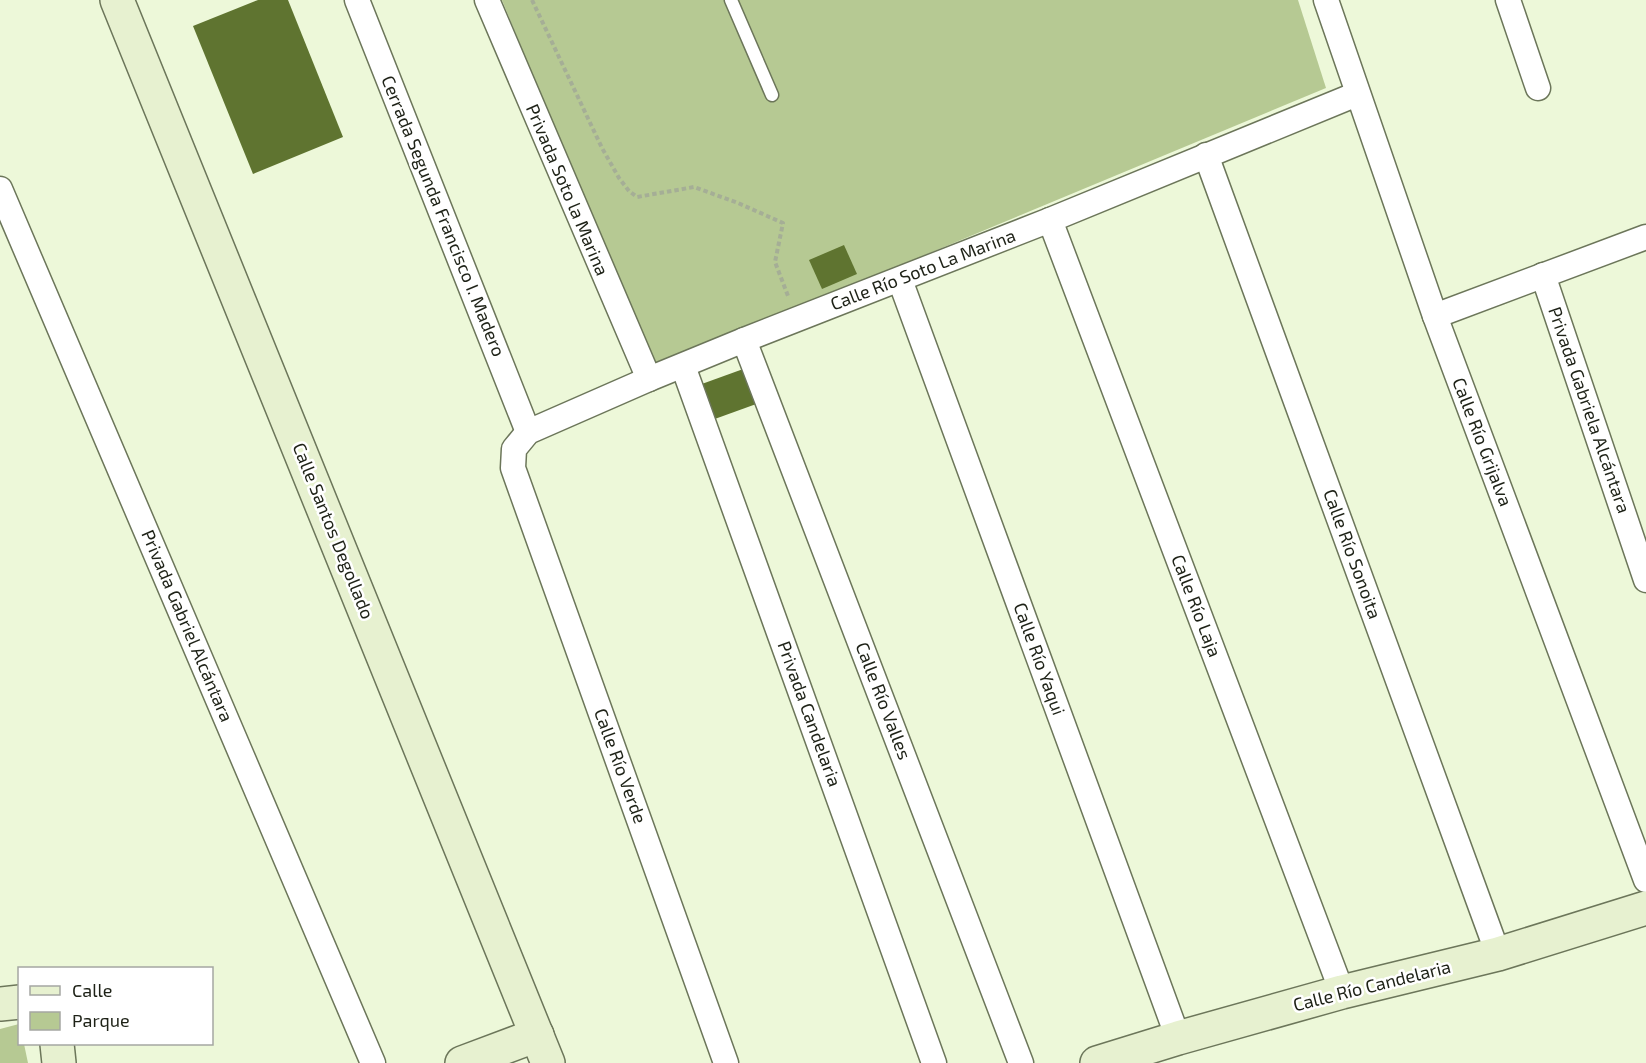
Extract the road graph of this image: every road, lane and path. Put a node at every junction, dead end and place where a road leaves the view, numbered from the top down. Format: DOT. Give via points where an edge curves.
graph roads {
  1 [pos="117,0"];
  2 [pos="357,0"];
  3 [pos="487,0"];
  4 [pos="532,0"];
  5 [pos="731,0"];
  6 [pos="1326,0"];
  7 [pos="1508,0"];
  8 [pos="1538,88"];
  9 [pos="1357,94"];
  10 [pos="772,95"];
  11 [pos="1206,155"];
  12 [pos="0,189"];
  13 [pos="1050,220"];
  14 [pos="1646,237"];
  15 [pos="1543,275"];
  16 [pos="900,280"];
  17 [pos="1435,316"];
  18 [pos="798,319"];
  19 [pos="744,340"];
  20 [pos="683,366"];
  21 [pos="649,379"];
  22 [pos="528,432"];
  23 [pos="1646,580"];
  24 [pos="1646,880"];
  25 [pos="1646,908"];
  26 [pos="1498,954"];
  27 [pos="1341,992"];
  28 [pos="18,1002"];
  29 [pos="0,1004"];
  30 [pos="1178,1038"];
  31 [pos="57,1045"];
  32 [pos="543,1049"];
  33 [pos="59,1063"];
  34 [pos="373,1063"];
  35 [pos="462,1063"];
  36 [pos="726,1063"];
  37 [pos="934,1063"];
  38 [pos="1021,1063"];
  39 [pos="1097,1063"];
  1 -- 32 [label="main road, Calle Santos Degollado"];
  2 -- 22 [label="street, Cerrada Segunda Francisco I. Madero"];
  3 -- 21 [label="street, Privada Soto la Marina"];
  4 -- 18 [label="path" via="602,148 628,191 638,197 694,187 783,223 775,262"];
  5 -- 10 [label="lane"];
  6 -- 9 [label="street, Calle Río Grijalva"];
  7 -- 8 [label="street"];
  9 -- 11 [label="street, Calle Río Soto La Marina"];
  9 -- 17 [label="street, Calle Río Grijalva"];
  11 -- 13 [label="street, Calle Río Soto La Marina"];
  11 -- 26 [label="street, Calle Río Sonoita"];
  12 -- 34 [label="street, Privada Gabriel Alcántara"];
  13 -- 16 [label="street, Calle Río Soto La Marina"];
  13 -- 27 [label="street, Calle Río Laja"];
  14 -- 15 [label="street"];
  15 -- 17 [label="street"];
  15 -- 23 [label="street, Privada Gabriela Alcántara"];
  16 -- 18 [label="street, Calle Río Soto La Marina"];
  16 -- 30 [label="street, Calle Río Yaqui"];
  17 -- 24 [label="street, Calle Río Grijalva"];
  18 -- 19 [label="street, Calle Río Soto La Marina"];
  19 -- 20 [label="street, Calle Río Soto La Marina"];
  19 -- 38 [label="street, Calle Río Valles"];
  20 -- 21 [label="street, Calle Río Soto La Marina"];
  20 -- 37 [label="street, Privada Candelaria"];
  21 -- 22 [label="street, Calle Río Soto La Marina"];
  22 -- 36 [label="street, Calle Río Verde" via="514,449 513,468"];
  25 -- 26 [label="main road, Calle Río Candelaria"];
  26 -- 27 [label="main road, Calle Río Candelaria"];
  27 -- 30 [label="main road, Calle Río Candelaria"];
  28 -- 29 [label="main road"];
  30 -- 39 [label="main road, Calle Río Candelaria"];
  31 -- 33 [label="main road"];
  32 -- 35 [label="main road"];
}
